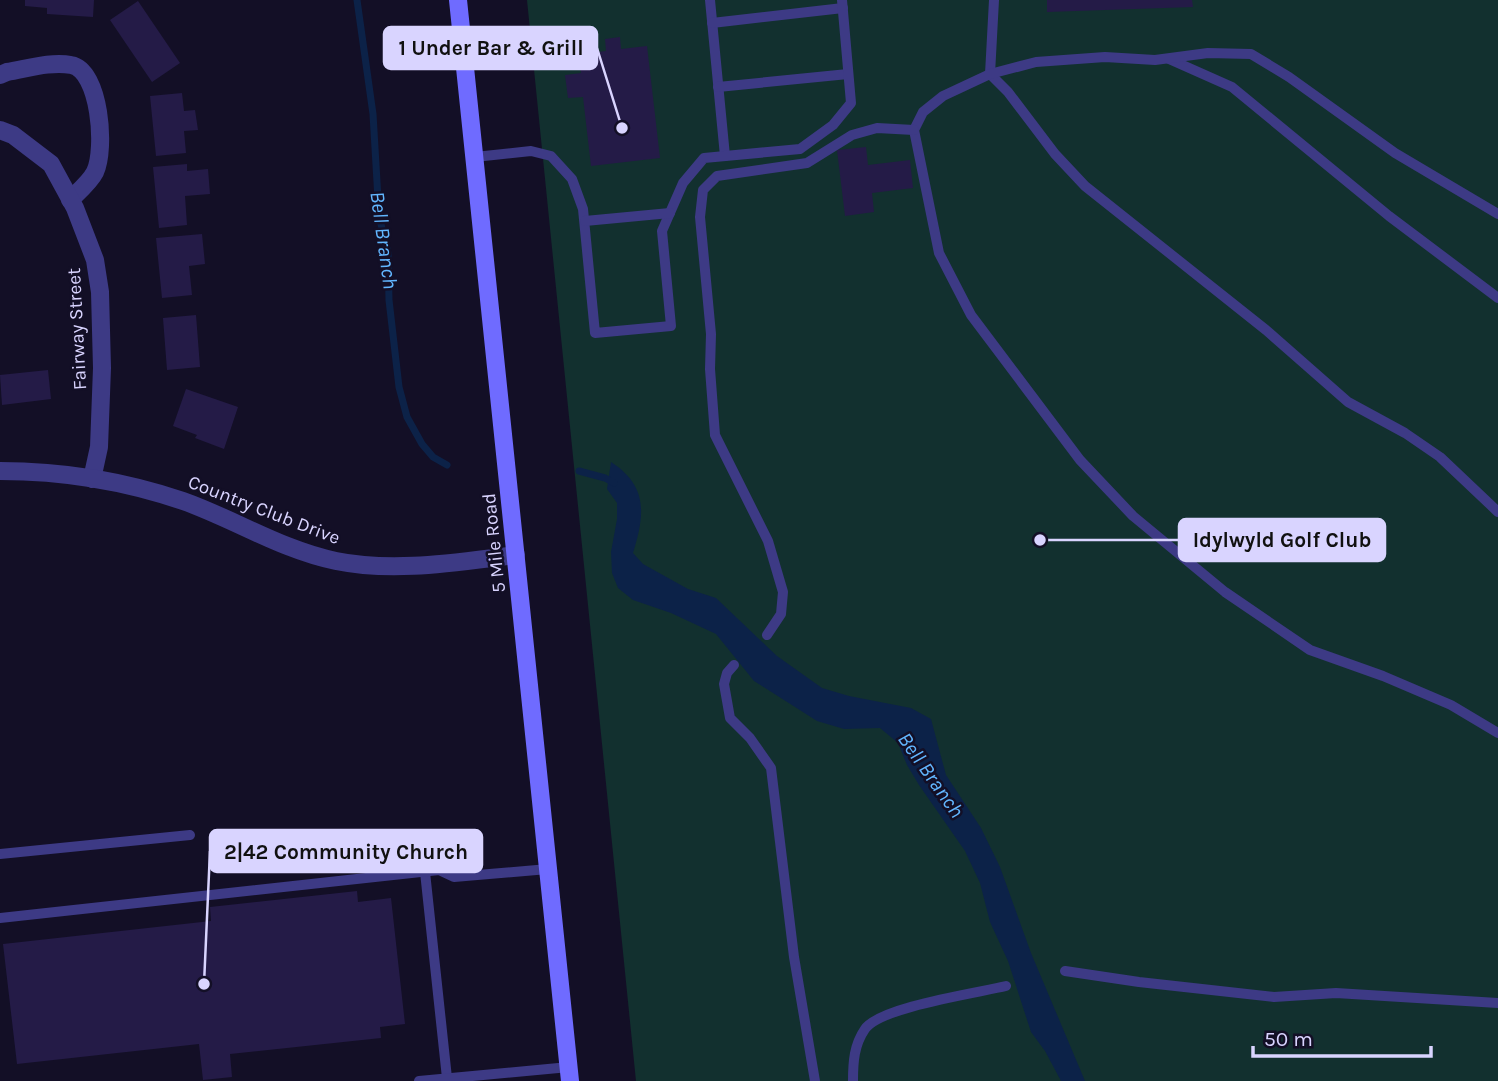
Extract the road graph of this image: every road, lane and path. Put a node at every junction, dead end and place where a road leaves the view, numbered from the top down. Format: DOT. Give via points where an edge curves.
graph roads {
  1 [pos="458,0"];
  2 [pos="710,0"];
  3 [pos="994,0"];
  4 [pos="842,4"];
  5 [pos="712,23"];
  6 [pos="1167,58"];
  7 [pos="848,74"];
  8 [pos="990,74"];
  9 [pos="0,75"];
  10 [pos="718,87"];
  11 [pos="0,130"];
  12 [pos="914,130"];
  13 [pos="725,156"];
  14 [pos="475,157"];
  15 [pos="70,200"];
  16 [pos="670,213"];
  17 [pos="1498,214"];
  18 [pos="585,221"];
  19 [pos="1498,298"];
  20 [pos="0,471"];
  21 [pos="92,479"];
  22 [pos="1498,512"];
  23 [pos="516,555"];
  24 [pos="767,635"];
  25 [pos="734,665"];
  26 [pos="1498,733"];
  27 [pos="190,835"];
  28 [pos="0,854"];
  29 [pos="548,869"];
  30 [pos="425,872"];
  31 [pos="0,918"];
  32 [pos="1065,971"];
  33 [pos="1006,986"];
  34 [pos="1498,1003"];
  35 [pos="570,1074"];
  36 [pos="447,1078"];
  37 [pos="419,1081"];
  38 [pos="815,1081"];
  39 [pos="853,1081"];
  1 -- 14 [label="main road, 5 Mile Road"];
  2 -- 5 [label="lane"];
  3 -- 8 [label="lane"];
  4 -- 5 [label="lane"];
  4 -- 7 [label="lane"];
  5 -- 10 [label="lane"];
  6 -- 8 [label="lane" via="1036,62"];
  6 -- 17 [label="lane" via="1251,54 1395,153"];
  6 -- 19 [label="lane" via="1232,87"];
  7 -- 10 [label="lane"];
  7 -- 13 [label="lane" via="851,103 833,125 800,149"];
  8 -- 12 [label="lane" via="943,96 923,112"];
  8 -- 22 [label="lane" via="1084,186 1266,330 1348,402 1440,457"];
  9 -- 15 [label="street" via="54,65 73,65 82,72 99,113 102,143 95,172"];
  10 -- 13 [label="lane"];
  11 -- 15 [label="street, Fairway Street" via="51,164"];
  12 -- 24 [label="lane" via="877,128 852,135 807,163 717,176 703,190 715,435 768,541 783,592 782,614"];
  12 -- 26 [label="lane" via="939,253 971,315 1080,460 1133,516 1225,592 1310,650 1451,705"];
  13 -- 16 [label="lane" via="704,158 683,183"];
  14 -- 18 [label="lane" via="531,150 551,156 572,179"];
  14 -- 23 [label="main road, 5 Mile Road"];
  15 -- 21 [label="street, Fairway Street" via="88,237 100,292 99,447"];
  16 -- 18 [label="lane"];
  16 -- 18 [label="lane" via="662,231 671,326 595,333"];
  20 -- 21 [label="street, Country Club Drive"];
  21 -- 23 [label="street, Country Club Drive" via="183,502 333,560 394,567"];
  23 -- 29 [label="main road, 5 Mile Road"];
  25 -- 38 [label="lane" via="724,684 730,718 771,768 794,957"];
  27 -- 28 [label="lane"];
  29 -- 30 [label="lane" via="454,877 439,870"];
  29 -- 35 [label="main road, 5 Mile Road"];
  30 -- 31 [label="lane"];
  30 -- 36 [label="lane"];
  32 -- 34 [label="lane" via="1274,997 1336,993"];
  33 -- 39 [label="lane" via="896,1010 866,1026 853,1055"];
  35 -- 36 [label="lane"];
  36 -- 37 [label="lane"];
}
